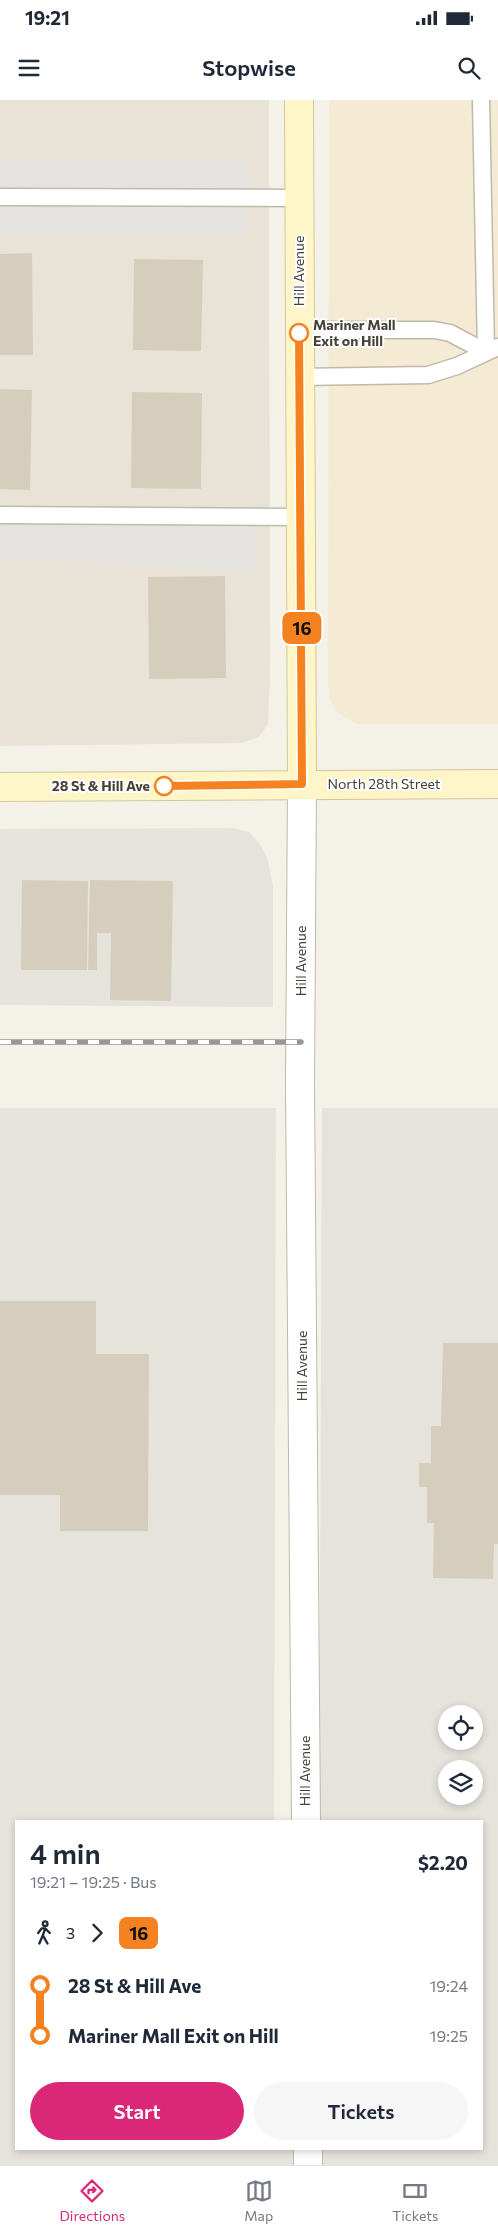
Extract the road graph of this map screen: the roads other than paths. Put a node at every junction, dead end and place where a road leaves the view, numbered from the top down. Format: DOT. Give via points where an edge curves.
graph roads {
  1 [pos="299,100"];
  2 [pos="481,100"];
  3 [pos="0,197"];
  4 [pos="300,198"];
  5 [pos="299,330"];
  6 [pos="492,349"];
  7 [pos="299,377"];
  8 [pos="0,515"];
  9 [pos="300,516"];
  10 [pos="302,784"];
  11 [pos="498,784"];
  12 [pos="0,787"];
  13 [pos="306,1820"];
  14 [pos="308,2150"];
  15 [pos="308,2165"];
  1 -- 4 [label="street, Hill Avenue"];
  2 -- 6 [label="lane"];
  3 -- 4 [label="lane"];
  4 -- 5 [label="street, Hill Avenue"];
  5 -- 6 [label="lane" via="434,330"];
  5 -- 7 [label="street, Hill Avenue"];
  6 -- 7 [label="lane" via="452,368 428,375"];
  7 -- 9 [label="street, Hill Avenue"];
  8 -- 9 [label="lane"];
  9 -- 10 [label="street, Hill Avenue"];
  10 -- 11 [label="street, North 28th Street"];
  10 -- 12 [label="street, North 28th Street"];
  10 -- 13 [label="street, Hill Avenue" via="300,1085"];
  14 -- 15 [label="street"];
}
